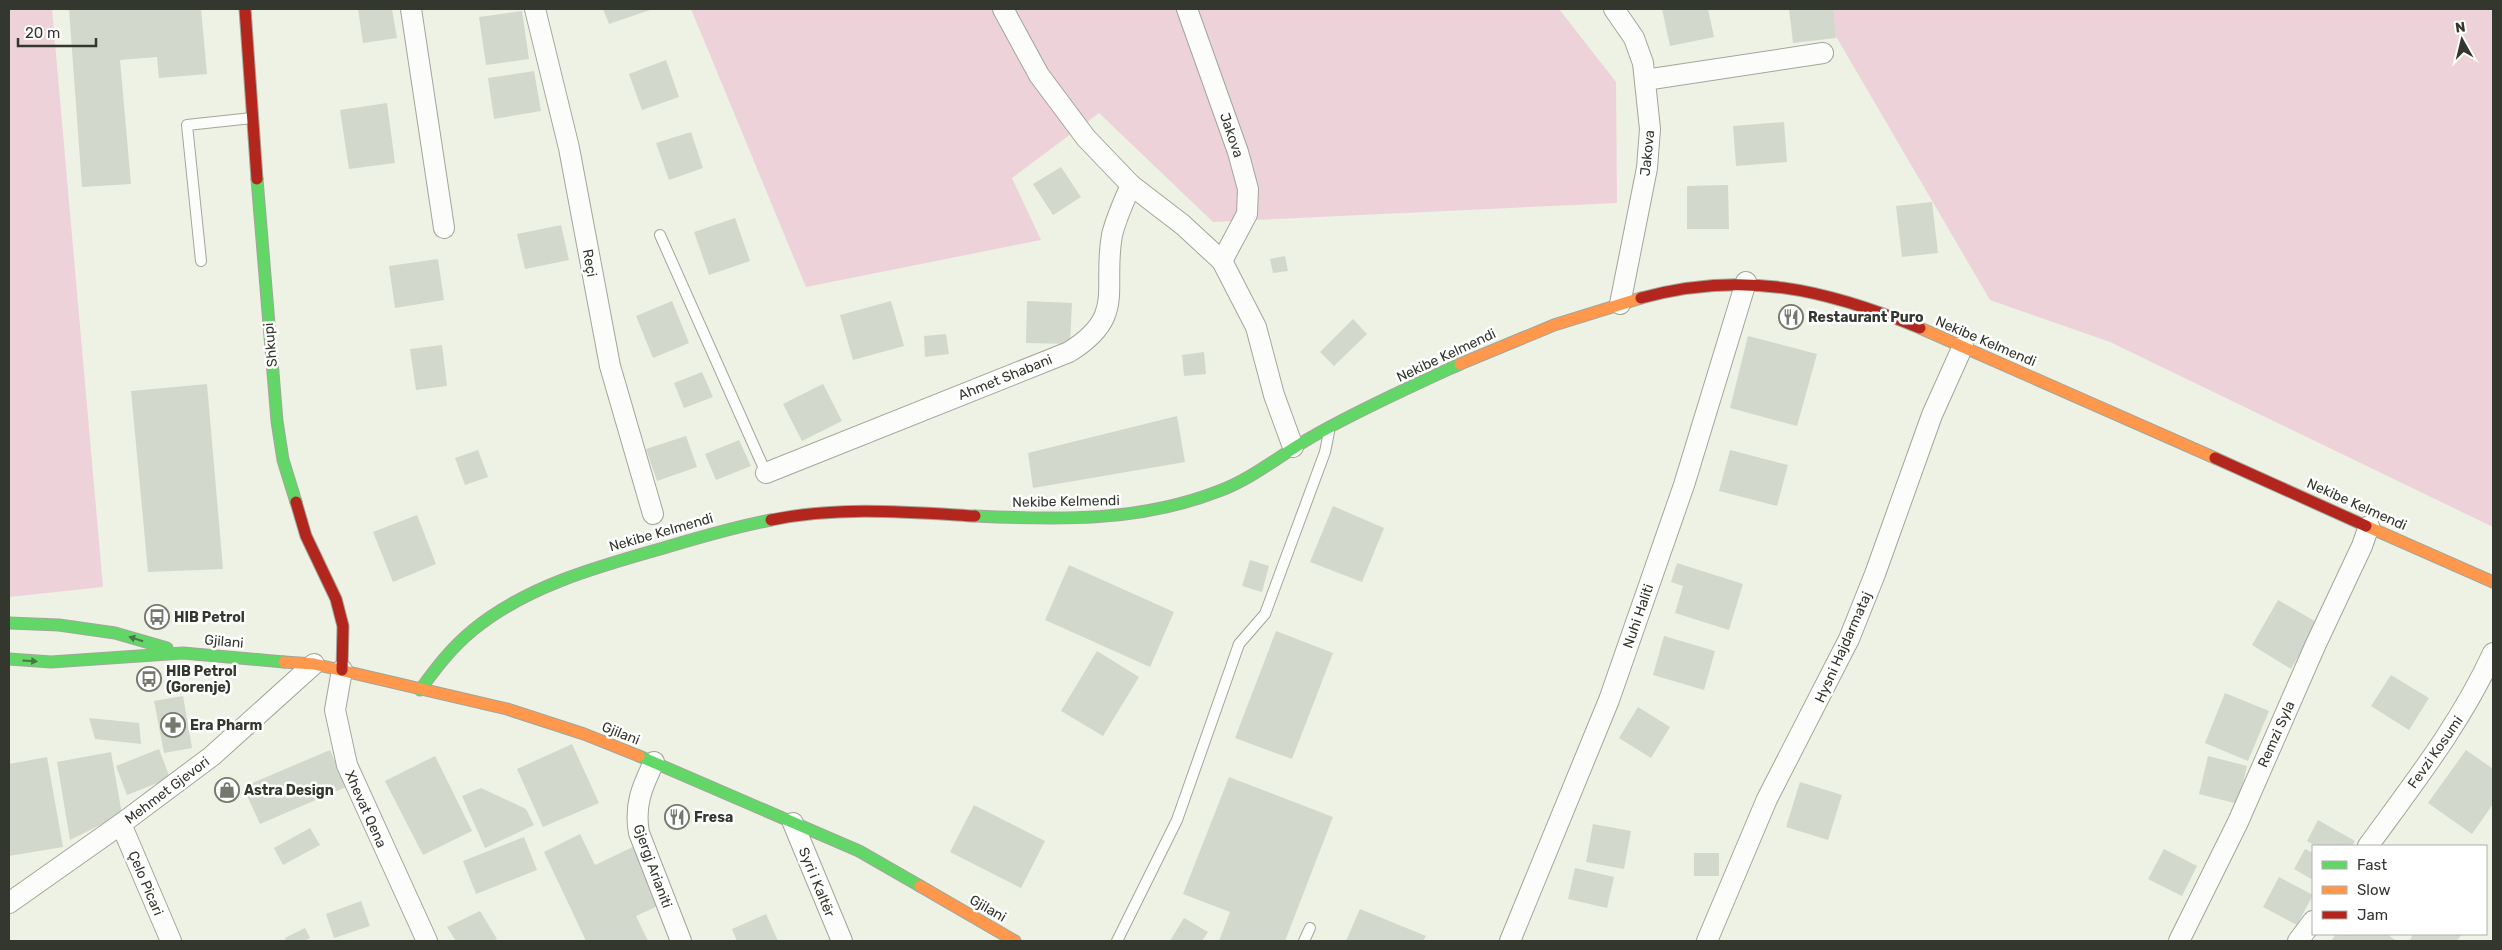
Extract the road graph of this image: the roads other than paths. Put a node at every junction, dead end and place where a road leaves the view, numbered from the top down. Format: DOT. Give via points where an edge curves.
graph roads {
  1 [pos="245,9"];
  2 [pos="411,9"];
  3 [pos="535,9"];
  4 [pos="1003,9"];
  5 [pos="1187,9"];
  6 [pos="1614,9"];
  7 [pos="1823,53"];
  8 [pos="1645,80"];
  9 [pos="252,118"];
  10 [pos="1131,185"];
  11 [pos="444,228"];
  12 [pos="660,235"];
  13 [pos="201,261"];
  14 [pos="1222,261"];
  15 [pos="1746,282"];
  16 [pos="1620,304"];
  17 [pos="1963,346"];
  18 [pos="1330,426"];
  19 [pos="1293,447"];
  20 [pos="766,473"];
  21 [pos="653,514"];
  22 [pos="2369,526"];
  23 [pos="2493,582"];
  24 [pos="9,623"];
  25 [pos="183,653"];
  26 [pos="2493,653"];
  27 [pos="9,659"];
  28 [pos="314,664"];
  29 [pos="342,670"];
  30 [pos="420,690"];
  31 [pos="654,762"];
  32 [pos="793,823"];
  33 [pos="121,824"];
  34 [pos="2369,845"];
  35 [pos="9,903"];
  36 [pos="2312,922"];
  37 [pos="1310,928"];
  38 [pos="170,941"];
  39 [pos="427,941"];
  40 [pos="681,941"];
  41 [pos="842,941"];
  42 [pos="1015,941"];
  43 [pos="1117,941"];
  44 [pos="1304,941"];
  45 [pos="1510,941"];
  46 [pos="1708,941"];
  47 [pos="2179,941"];
  48 [pos="2298,941"];
  1 -- 9 [label="street, Shkupi"];
  2 -- 11 [label="street"];
  3 -- 21 [label="street, Reçi" via="569,148 610,366"];
  4 -- 10 [label="street" via="1045,83 1086,138"];
  5 -- 14 [label="street, Jakova" via="1248,189 1247,214"];
  6 -- 8 [label="street, Jakova" via="1634,38"];
  7 -- 8 [label="street"];
  8 -- 16 [label="street, Jakova" via="1650,129 1647,168"];
  9 -- 13 [label="lane" via="187,125"];
  9 -- 29 [label="street, Shkupi" via="273,382 283,460 306,536 336,599 343,626"];
  10 -- 14 [label="street" via="1183,225"];
  10 -- 20 [label="street, Ahmet Shabani" via="1112,235 1109,300 1102,323 1088,340 1069,352"];
  12 -- 20 [label="lane"];
  14 -- 19 [label="street" via="1256,327 1274,395"];
  15 -- 16 [label="street, Nekibe Kelmendi" via="1668,291"];
  15 -- 17 [label="street, Nekibe Kelmendi" via="1788,286 1831,297 1888,315"];
  15 -- 45 [label="street, Nuhi Haliti" via="1687,476 1609,700"];
  16 -- 18 [label="street, Nekibe Kelmendi" via="1509,342"];
  17 -- 22 [label="street, Nekibe Kelmendi"];
  17 -- 46 [label="street, Hysni Hajdarmataj" via="1932,415 1876,574 1849,639 1768,799"];
  18 -- 19 [label="street, Nekibe Kelmendi"];
  18 -- 43 [label="lane" via="1325,452 1265,614 1239,644 1178,820"];
  19 -- 30 [label="street, Nekibe Kelmendi" via="1225,489 1123,516 1023,517 846,510 737,526 569,576 525,597 476,628 448,652"];
  22 -- 23 [label="street, Nekibe Kelmendi"];
  22 -- 47 [label="street, Remzi Syla" via="2238,822"];
  25 -- 24 [label="street, Gjilani, one-way" via="115,633"];
  27 -- 25 [label="street, Gjilani, one-way" via="51,662"];
  25 -- 28 [label="street, Gjilani"];
  26 -- 34 [label="street, Fevzi Kosumi" via="2478,686 2452,728"];
  28 -- 29 [label="street, Gjilani"];
  28 -- 33 [label="street, Mehmet Gjevori" via="212,756"];
  29 -- 30 [label="street, Gjilani"];
  29 -- 39 [label="street, Xhevat Qena" via="335,710 346,765"];
  30 -- 31 [label="street, Gjilani" via="507,709 584,734"];
  31 -- 32 [label="street, Gjilani"];
  31 -- 40 [label="street, Gjergj Arianiti" via="640,792 636,819"];
  32 -- 41 [label="street, Syri i Kaltër"];
  32 -- 42 [label="street, Gjilani" via="858,851"];
  33 -- 35 [label="street, Mehmet Gjevori"];
  33 -- 38 [label="street, Çelo Picari"];
  36 -- 48 [label="street"];
  37 -- 44 [label="lane"];
}
